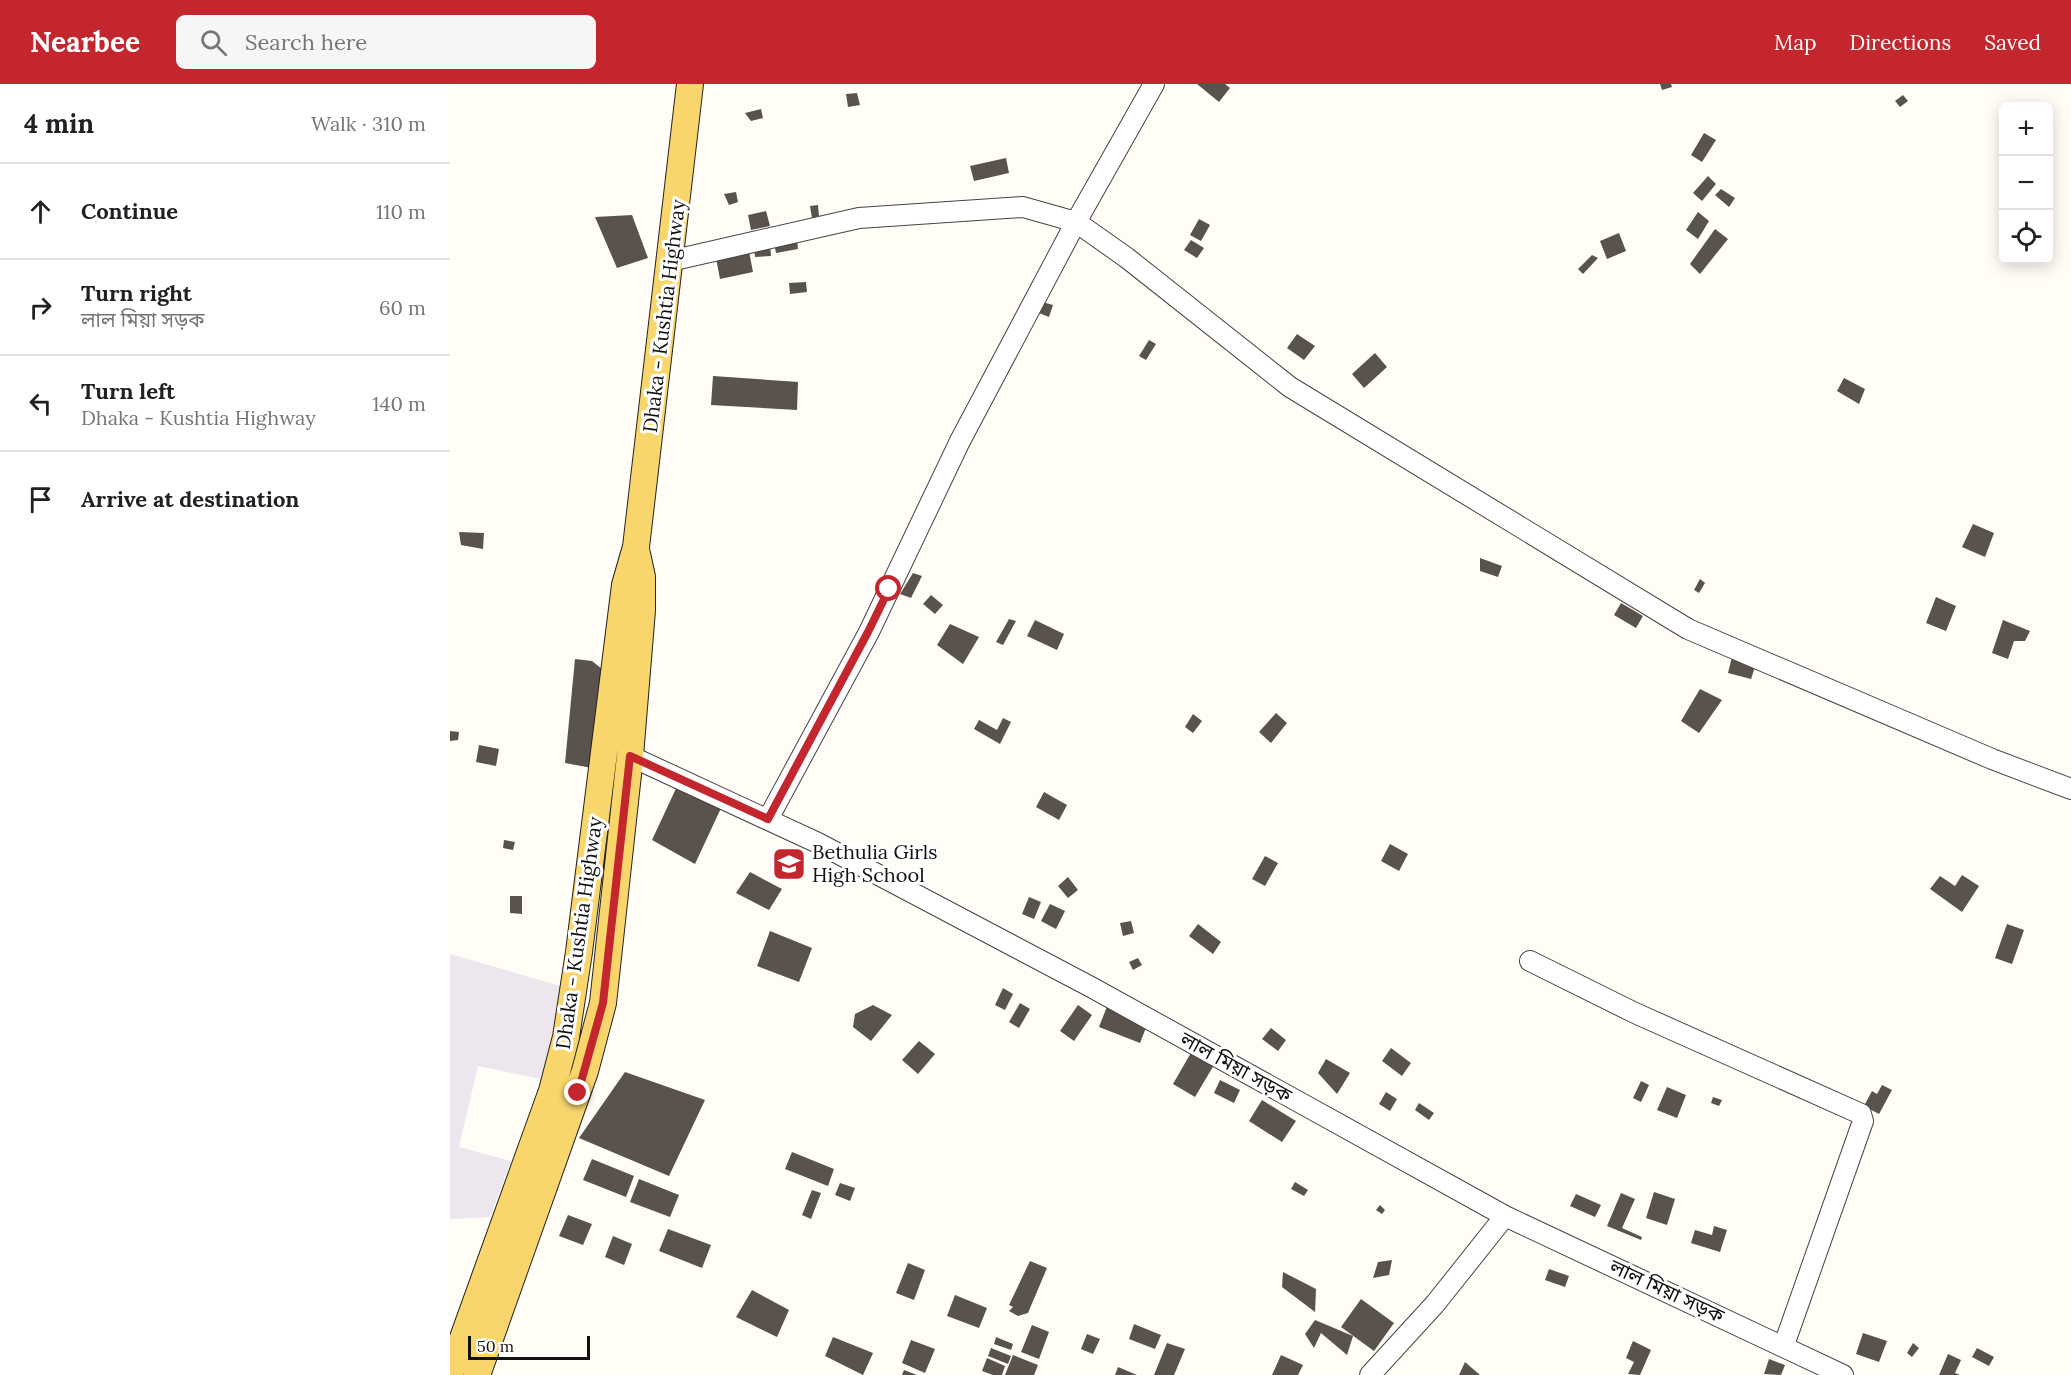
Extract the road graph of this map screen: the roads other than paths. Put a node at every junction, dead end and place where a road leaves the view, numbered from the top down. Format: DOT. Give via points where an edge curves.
graph roads {
  1 [pos="690,84"];
  2 [pos="1154,84"];
  3 [pos="1076,222"];
  4 [pos="670,261"];
  5 [pos="636,547"];
  6 [pos="630,756"];
  7 [pos="2071,789"];
  8 [pos="768,819"];
  9 [pos="1530,962"];
  10 [pos="1505,1216"];
  11 [pos="1784,1346"];
  12 [pos="450,1374"];
  13 [pos="477,1375"];
  14 [pos="1370,1375"];
  15 [pos="1844,1375"];
  1 -- 4 [label="main road, Dhaka - Kushtia Highway"];
  2 -- 3 [label="street"];
  3 -- 4 [label="street" via="1023,207 859,218"];
  3 -- 7 [label="street" via="1290,387 1688,629"];
  3 -- 8 [label="street" via="960,441 868,632"];
  4 -- 5 [label="main road, Dhaka - Kushtia Highway"];
  5 -- 6 [label="main road, Dhaka - Kushtia Highway" via="643,594"];
  5 -- 12 [label="main road, Dhaka - Kushtia Highway" via="625,585 566,1037 552,1091"];
  6 -- 8 [label="street, লাল মিয়া সড়ক"];
  6 -- 13 [label="main road, Dhaka - Kushtia Highway" via="603,1003 585,1071"];
  8 -- 10 [label="street, লাল মিয়া সড়ক" via="1090,987"];
  9 -- 11 [label="street" via="1861,1114 1863,1120"];
  10 -- 11 [label="street, লাল মিয়া সড়ক"];
  10 -- 14 [label="street" via="1435,1304"];
  11 -- 15 [label="street, লাল মিয়া সড়ক"];
}
